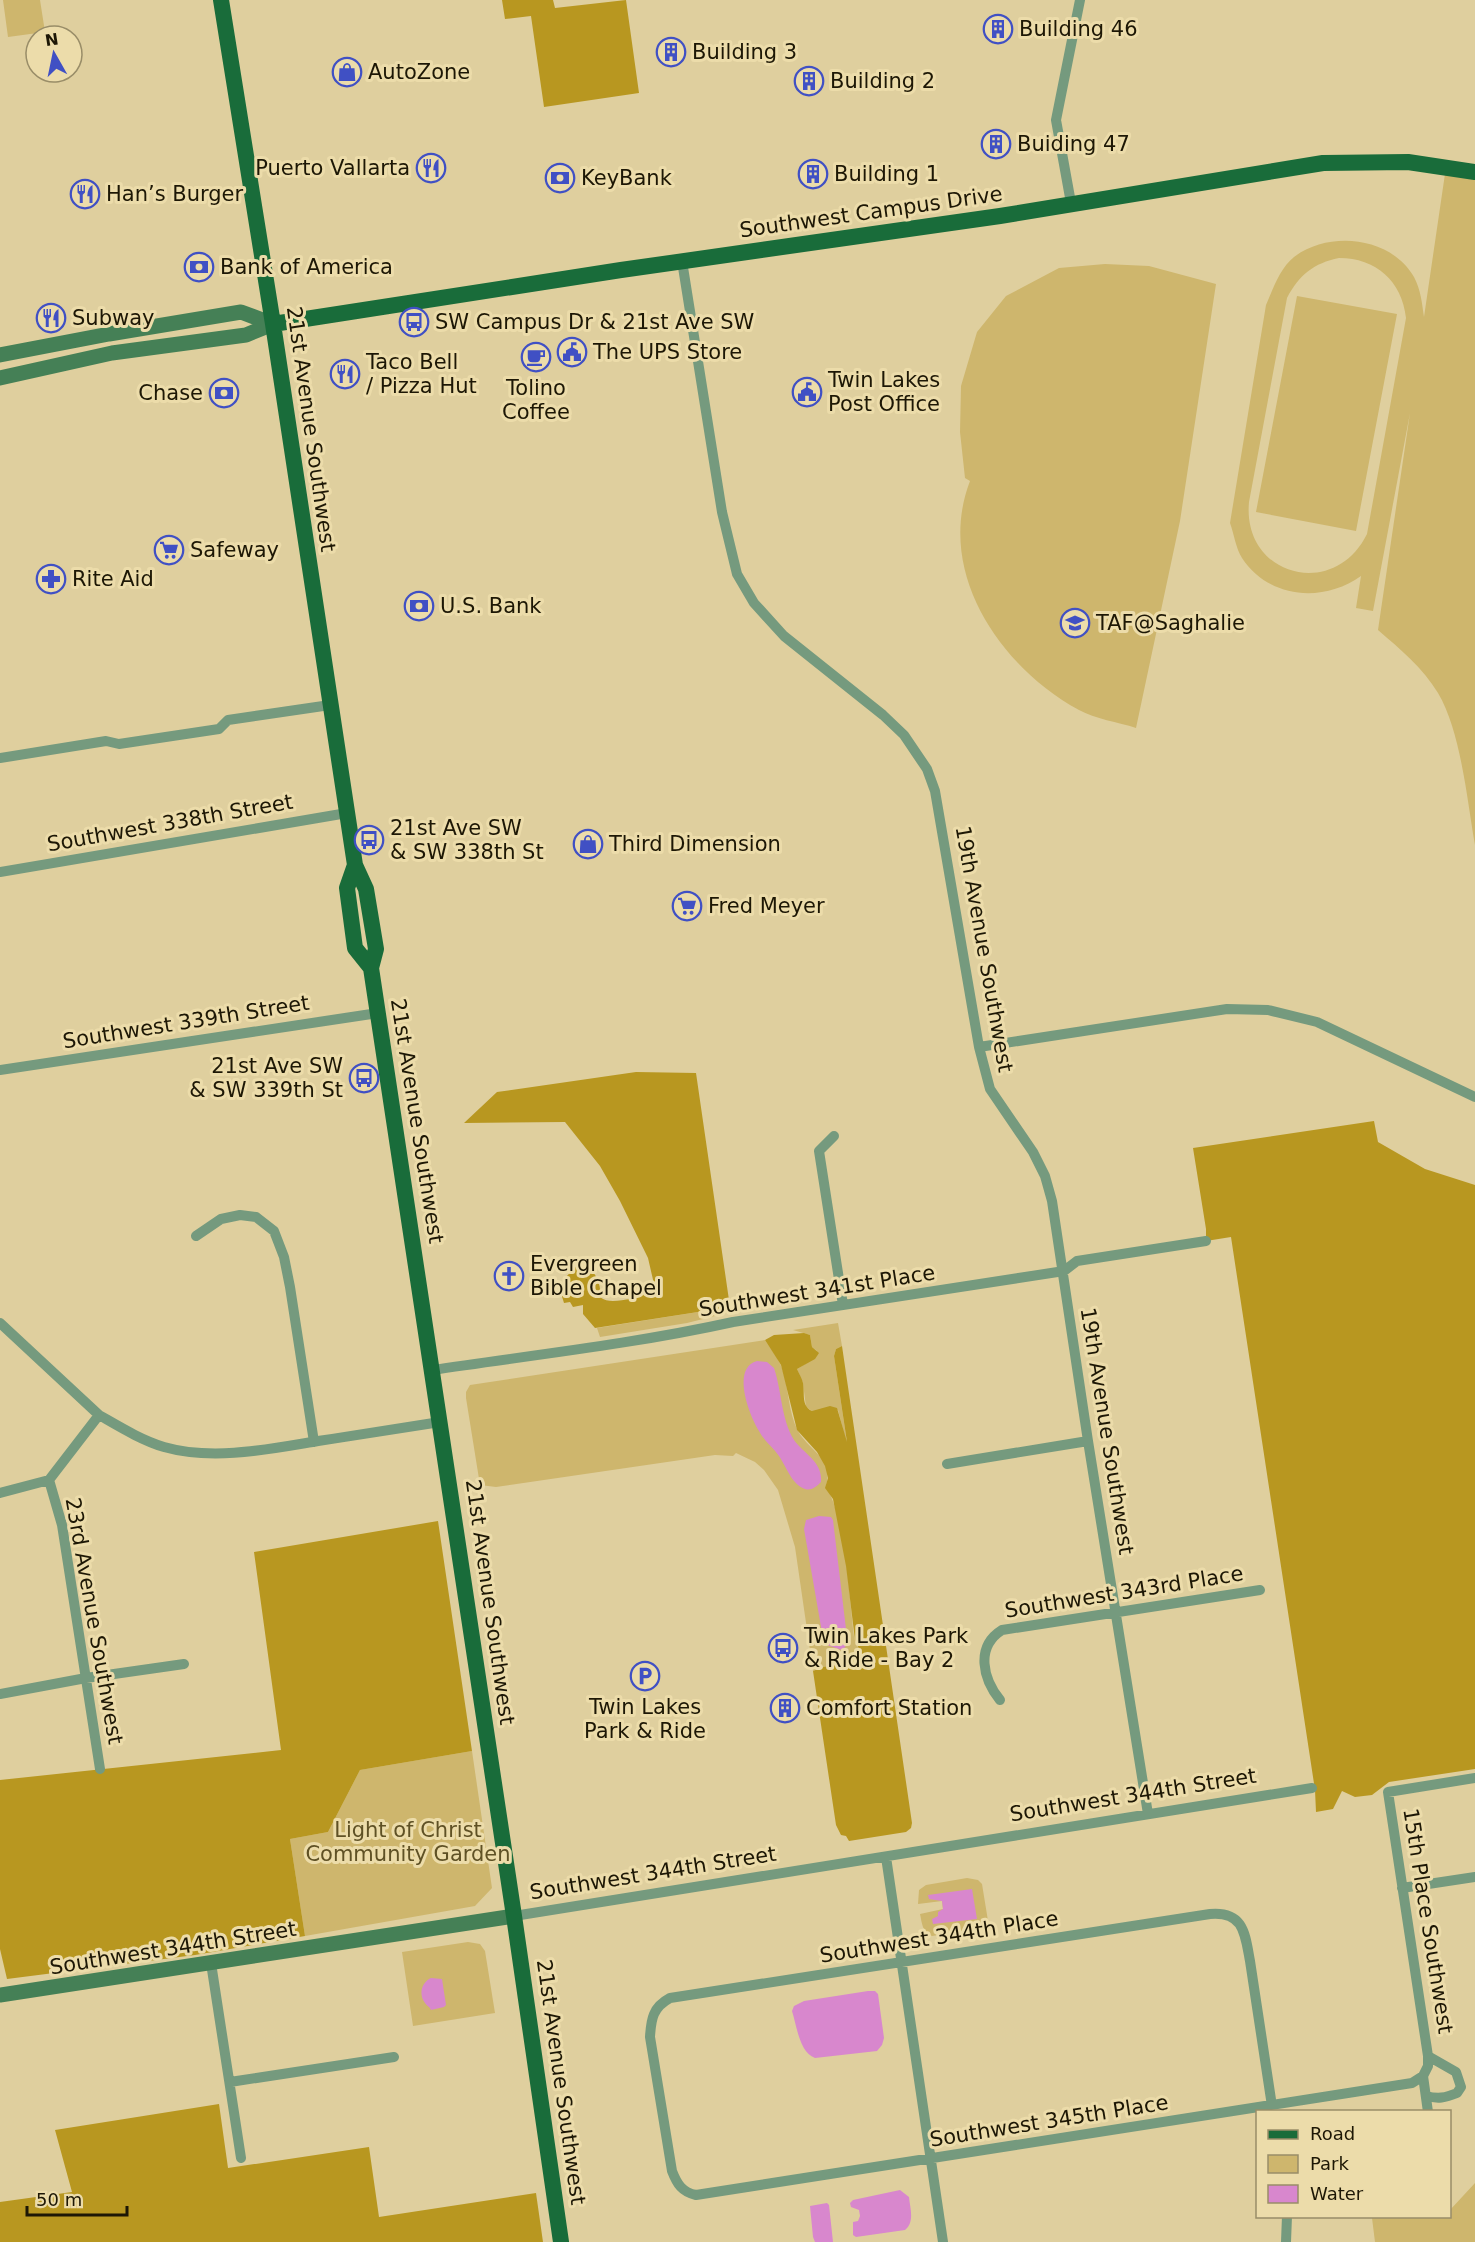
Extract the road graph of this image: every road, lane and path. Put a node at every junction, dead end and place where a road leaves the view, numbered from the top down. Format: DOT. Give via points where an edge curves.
graph roads {
  1 [pos="221,0"];
  2 [pos="1080,0"];
  3 [pos="1475,172"];
  4 [pos="1071,203"];
  5 [pos="682,261"];
  6 [pos="273,324"];
  7 [pos="1,356"];
  8 [pos="0,378"];
  9 [pos="330,705"];
  10 [pos="0,758"];
  11 [pos="347,813"];
  12 [pos="0,872"];
  13 [pos="378,1013"];
  14 [pos="978,1047"];
  15 [pos="0,1070"];
  16 [pos="1475,1097"];
  17 [pos="834,1136"];
  18 [pos="196,1236"];
  19 [pos="1206,1241"];
  20 [pos="1064,1271"];
  21 [pos="843,1305"];
  22 [pos="0,1323"];
  23 [pos="432,1370"];
  24 [pos="99,1415"];
  25 [pos="440,1422"];
  26 [pos="314,1442"];
  27 [pos="1088,1442"];
  28 [pos="947,1464"];
  29 [pos="48,1480"];
  30 [pos="0,1493"];
  31 [pos="1260,1590"];
  32 [pos="1116,1612"];
  33 [pos="184,1664"];
  34 [pos="86,1678"];
  35 [pos="0,1694"];
  36 [pos="1000,1700"];
  37 [pos="100,1769"];
  38 [pos="1475,1778"];
  39 [pos="1312,1788"];
  40 [pos="1148,1814"];
  41 [pos="886,1857"];
  42 [pos="1475,1877"];
  43 [pos="1402,1888"];
  44 [pos="514,1917"];
  45 [pos="211,1963"];
  46 [pos="901,1963"];
  47 [pos="0,1995"];
  48 [pos="1428,2056"];
  49 [pos="394,2057"];
  50 [pos="1423,2076"];
  51 [pos="230,2082"];
  52 [pos="1426,2096"];
  53 [pos="1272,2109"];
  54 [pos="1428,2110"];
  55 [pos="1256,2111"];
  56 [pos="241,2158"];
  57 [pos="930,2160"];
  58 [pos="680,2187"];
  59 [pos="1287,2218"];
  60 [pos="561,2242"];
  61 [pos="943,2242"];
  62 [pos="1286,2242"];
  1 -- 6 [label="main road, 21st Avenue Southwest"];
  2 -- 4 [label="street" via="1056,120"];
  3 -- 4 [label="main road, Southwest Campus Drive" via="1408,162 1323,163"];
  4 -- 5 [label="main road, Southwest Campus Drive"];
  5 -- 6 [label="main road, Southwest Campus Drive"];
  5 -- 14 [label="street, 19th Avenue Southwest" via="722,512 737,574 754,603 784,636 883,715 904,735 927,769 945,839"];
  6 -- 7 [label="main road" via="241,312"];
  6 -- 8 [label="main road" via="246,335 111,353"];
  6 -- 9 [label="main road, 21st Avenue Southwest"];
  9 -- 10 [label="street" via="228,720 219,729"];
  9 -- 11 [label="main road, 21st Avenue Southwest"];
  11 -- 12 [label="street, Southwest 338th Street"];
  11 -- 13 [label="main road, 21st Avenue Southwest" via="355,865 370,909 376,949 371,968"];
  13 -- 15 [label="street, Southwest 339th Street"];
  13 -- 23 [label="main road, 21st Avenue Southwest"];
  14 -- 16 [label="street" via="1227,1009 1261,1010 1317,1022"];
  14 -- 20 [label="street, 19th Avenue Southwest" via="993,1095 1026,1140 1045,1176"];
  17 -- 21 [label="street" via="819,1150"];
  18 -- 26 [label="street" via="221,1219 240,1215 256,1217 274,1231 290,1287"];
  19 -- 20 [label="street, Southwest 341st Place" via="1077,1261"];
  20 -- 21 [label="street, Southwest 341st Place"];
  20 -- 27 [label="street, 19th Avenue Southwest"];
  21 -- 23 [label="street, Southwest 341st Place" via="559,1353"];
  22 -- 24 [label="street"];
  23 -- 25 [label="main road, 21st Avenue Southwest"];
  24 -- 26 [label="street" via="133,1435 194,1452 272,1449"];
  24 -- 29 [label="street"];
  25 -- 26 [label="street"];
  25 -- 44 [label="main road, 21st Avenue Southwest"];
  27 -- 28 [label="street"];
  27 -- 32 [label="street, 19th Avenue Southwest"];
  29 -- 30 [label="street"];
  29 -- 34 [label="street, 23rd Avenue Southwest" via="62,1525"];
  31 -- 32 [label="street, Southwest 343rd Place"];
  32 -- 36 [label="street, Southwest 343rd Place" via="1008,1628 997,1634 984,1657 988,1679"];
  32 -- 40 [label="street, 19th Avenue Southwest"];
  33 -- 34 [label="street"];
  34 -- 35 [label="street"];
  34 -- 37 [label="street, 23rd Avenue Southwest"];
  38 -- 43 [label="street, 15th Place Southwest" via="1388,1792"];
  39 -- 40 [label="street, Southwest 344th Street"];
  40 -- 41 [label="street, Southwest 344th Street"];
  41 -- 44 [label="street, Southwest 344th Street"];
  41 -- 46 [label="street"];
  42 -- 43 [label="street"];
  43 -- 48 [label="street, 15th Place Southwest"];
  44 -- 45 [label="main road, Southwest 344th Street"];
  44 -- 60 [label="main road, 21st Avenue Southwest"];
  45 -- 47 [label="main road, Southwest 344th Street"];
  45 -- 51 [label="street"];
  46 -- 53 [label="street, Southwest 344th Place" via="1224,1914 1236,1919 1242,1928"];
  46 -- 57 [label="street"];
  46 -- 58 [label="street, Southwest 344th Place" via="670,1998 653,2012 652,2048 669,2157"];
  48 -- 50 [label="street, 15th Place Southwest"];
  48 -- 52 [label="street, 15th Place Southwest" via="1456,2072 1461,2087 1448,2097"];
  49 -- 51 [label="street"];
  50 -- 52 [label="street, 15th Place Southwest"];
  50 -- 53 [label="street, Southwest 345th Place" via="1413,2083"];
  51 -- 56 [label="street"];
  52 -- 54 [label="street, 15th Place Southwest"];
  55 -- 57 [label="street, Southwest 345th Place"];
  57 -- 58 [label="street, Southwest 345th Place" via="696,2195"];
  57 -- 61 [label="street"];
  59 -- 62 [label="street"];
}
